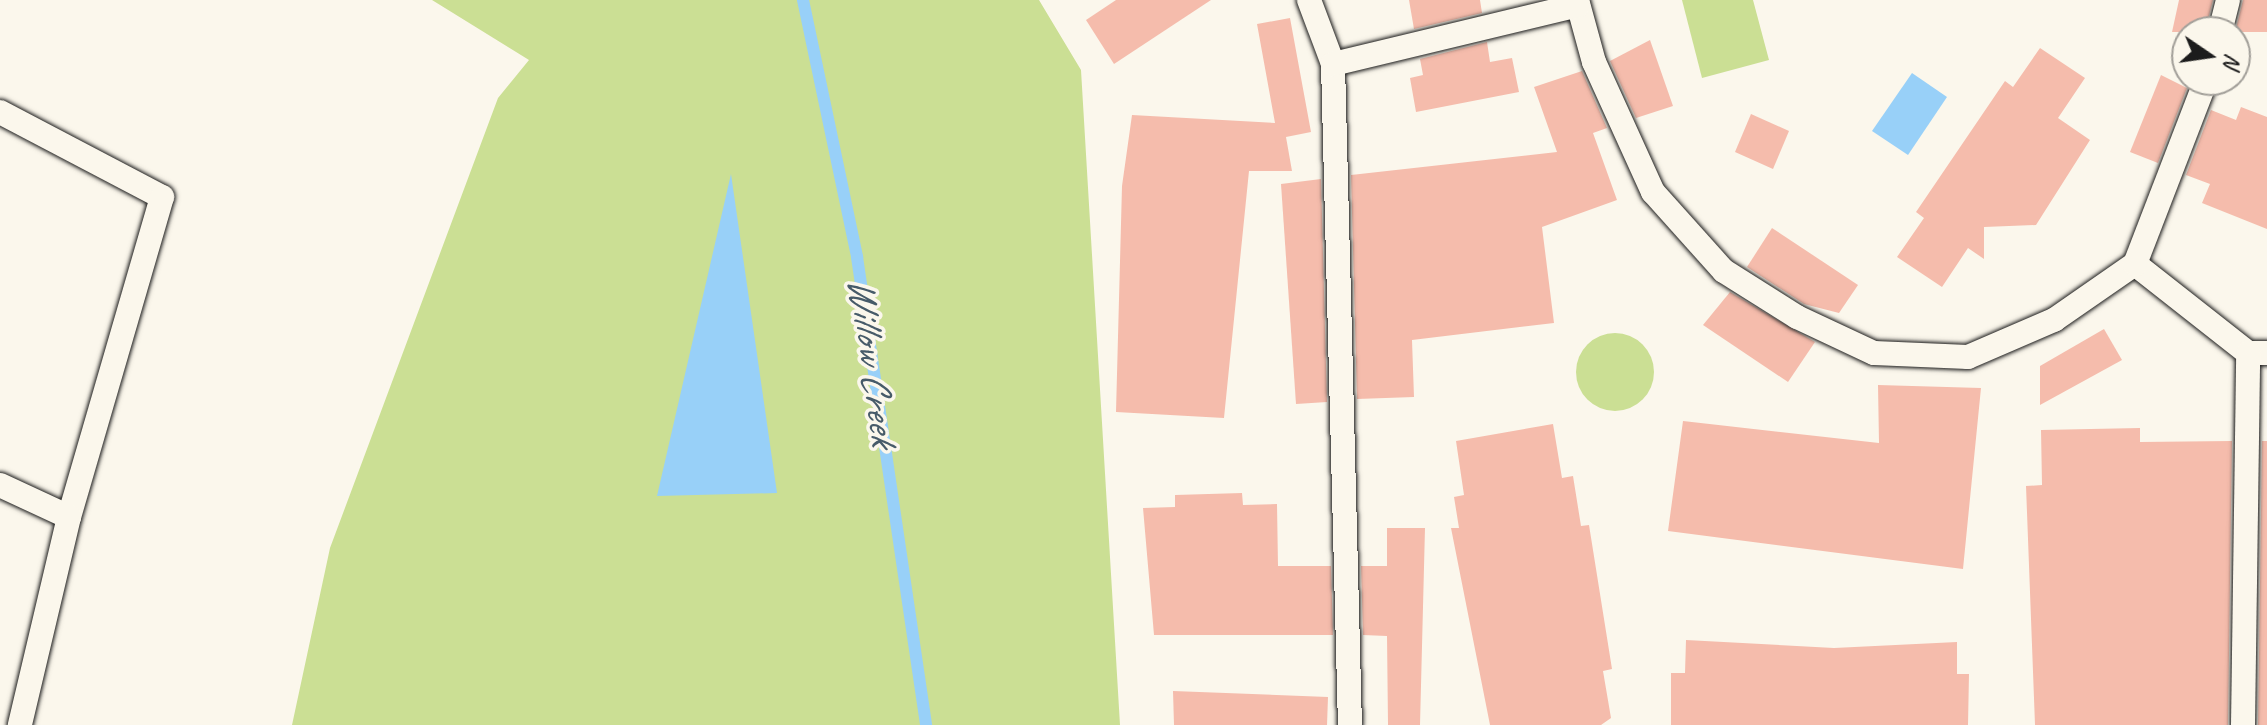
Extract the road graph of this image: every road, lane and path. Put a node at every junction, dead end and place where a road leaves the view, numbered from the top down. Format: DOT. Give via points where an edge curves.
graph roads {
  1 [pos="1309,0"];
  2 [pos="1577,2"];
  3 [pos="1333,64"];
  4 [pos="2200,96"];
  5 [pos="0,112"];
  6 [pos="2135,264"];
  7 [pos="2257,353"];
  8 [pos="0,485"];
  9 [pos="69,517"];
  10 [pos="20,725"];
  11 [pos="1350,725"];
  12 [pos="2243,725"];
  1 -- 3 [label="lane"];
  2 -- 3 [label="lane"];
  2 -- 6 [label="lane" via="1594,62 1653,192 1724,271 1809,323 1874,353 1968,357 2054,320"];
  3 -- 11 [label="lane"];
  4 -- 6 [label="lane"];
  5 -- 9 [label="lane" via="162,197"];
  6 -- 7 [label="lane"];
  7 -- 12 [label="lane"];
  8 -- 9 [label="lane"];
  9 -- 10 [label="lane"];
}
